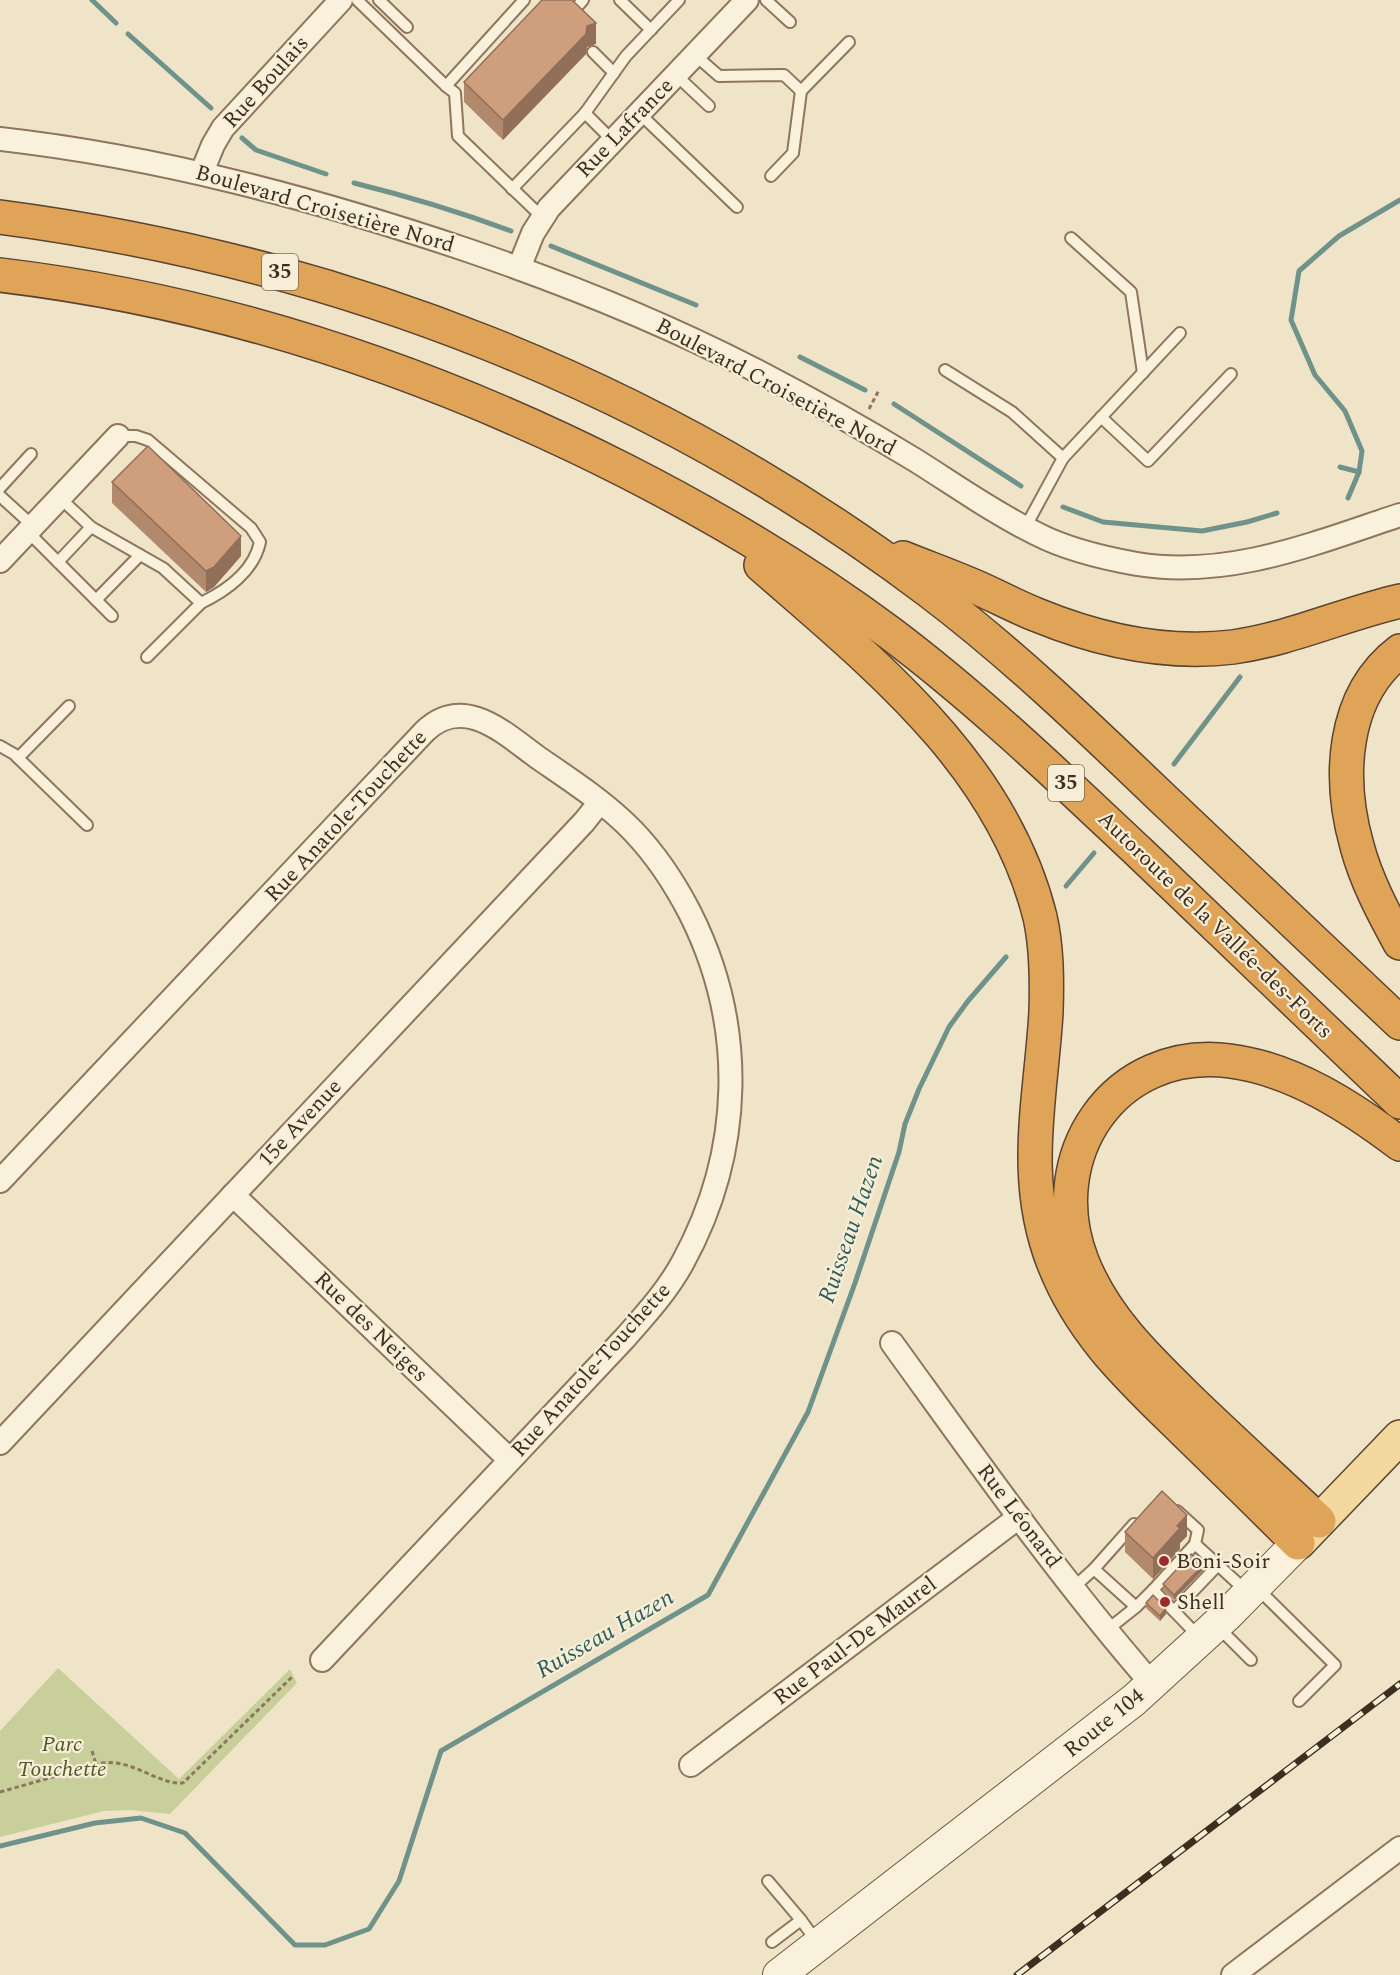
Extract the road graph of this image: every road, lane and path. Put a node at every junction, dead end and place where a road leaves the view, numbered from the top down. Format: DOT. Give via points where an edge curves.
graph roads {
  1 [pos="341,0"];
  2 [pos="357,0"];
  3 [pos="379,0"];
  4 [pos="524,0"];
  5 [pos="583,0"];
  6 [pos="620,0"];
  7 [pos="679,0"];
  8 [pos="747,0"];
  9 [pos="766,0"];
  10 [pos="571,14"];
  11 [pos="790,22"];
  12 [pos="408,27"];
  13 [pos="651,30"];
  14 [pos="849,42"];
  15 [pos="593,52"];
  16 [pos="695,54"];
  17 [pos="614,73"];
  18 [pos="676,75"];
  19 [pos="446,86"];
  20 [pos="801,91"];
  21 [pos="709,106"];
  22 [pos="585,113"];
  23 [pos="639,113"];
  24 [pos="0,139"];
  25 [pos="613,141"];
  26 [pos="202,172"];
  27 [pos="771,176"];
  28 [pos="512,189"];
  29 [pos="737,207"];
  30 [pos="0,217"];
  31 [pos="542,217"];
  32 [pos="1071,238"];
  33 [pos="519,267"];
  34 [pos="0,275"];
  35 [pos="1180,333"];
  36 [pos="945,370"];
  37 [pos="1143,373"];
  38 [pos="1231,374"];
  39 [pos="1101,417"];
  40 [pos="118,436"];
  41 [pos="32,454"];
  42 [pos="1063,458"];
  43 [pos="0,488"];
  44 [pos="0,496"];
  45 [pos="60,498"];
  46 [pos="697,508"];
  47 [pos="1400,514"];
  48 [pos="91,527"];
  49 [pos="1025,528"];
  50 [pos="30,529"];
  51 [pos="854,539"];
  52 [pos="140,555"];
  53 [pos="0,561"];
  54 [pos="58,562"];
  55 [pos="96,600"];
  56 [pos="1400,601"];
  57 [pos="201,603"];
  58 [pos="112,616"];
  59 [pos="1400,651"];
  60 [pos="147,657"];
  61 [pos="69,705"];
  62 [pos="0,746"];
  63 [pos="18,758"];
  64 [pos="600,802"];
  65 [pos="87,825"];
  66 [pos="1400,942"];
  67 [pos="1400,1023"];
  68 [pos="1400,1102"];
  69 [pos="1400,1144"];
  70 [pos="0,1181"];
  71 [pos="232,1195"];
  72 [pos="892,1343"];
  73 [pos="1400,1437"];
  74 [pos="0,1443"];
  75 [pos="510,1460"];
  76 [pos="1168,1502"];
  77 [pos="1018,1517"];
  78 [pos="1138,1520"];
  79 [pos="1309,1532"];
  80 [pos="1195,1544"];
  81 [pos="1218,1565"];
  82 [pos="1094,1569"];
  83 [pos="1073,1588"];
  84 [pos="1153,1590"];
  85 [pos="1252,1590"];
  86 [pos="1136,1607"];
  87 [pos="1174,1611"];
  88 [pos="1107,1629"];
  89 [pos="1209,1632"];
  90 [pos="1251,1659"];
  91 [pos="322,1660"];
  92 [pos="293,1676"];
  93 [pos="1152,1684"];
  94 [pos="1299,1701"];
  95 [pos="92,1751"];
  96 [pos="96,1765"];
  97 [pos="691,1765"];
  98 [pos="0,1792"];
  99 [pos="1400,1848"];
  100 [pos="768,1881"];
  101 [pos="810,1932"];
  102 [pos="772,1942"];
  103 [pos="778,1975"];
  104 [pos="1233,1975"];
  1 -- 26 [label="street, Rue Boulais" via="230,119"];
  2 -- 19 [label="lane"];
  3 -- 12 [label="lane"];
  4 -- 19 [label="lane"];
  5 -- 10 [label="lane"];
  6 -- 13 [label="lane"];
  7 -- 13 [label="lane"];
  8 -- 16 [label="street, Rue Lafrance"];
  9 -- 11 [label="lane"];
  13 -- 17 [label="lane"];
  14 -- 20 [label="lane"];
  15 -- 17 [label="lane"];
  16 -- 18 [label="street, Rue Lafrance"];
  16 -- 20 [label="lane" via="719,76 784,75"];
  17 -- 22 [label="lane"];
  18 -- 21 [label="lane"];
  18 -- 23 [label="street, Rue Lafrance"];
  19 -- 28 [label="lane" via="455,93 458,136"];
  20 -- 27 [label="lane" via="793,153"];
  22 -- 25 [label="lane"];
  22 -- 28 [label="lane"];
  23 -- 25 [label="street, Rue Lafrance"];
  23 -- 29 [label="lane"];
  24 -- 26 [label="street, Boulevard Croisetière Nord" via="89,150"];
  25 -- 31 [label="street, Rue Lafrance"];
  26 -- 33 [label="street, Boulevard Croisetière Nord" via="354,214"];
  28 -- 31 [label="lane"];
  30 -- 51 [label="highway, 35" via="100,232 238,261 350,293 460,332 575,380 659,422 785,493"];
  31 -- 33 [label="street, Rue Lafrance"];
  32 -- 37 [label="lane" via="1131,292"];
  33 -- 49 [label="street, Boulevard Croisetière Nord" via="633,313 747,366 894,448"];
  34 -- 46 [label="highway, Autoroute de la Vallée-des-Forts / 35" via="161,302 282,333 370,361 549,434"];
  35 -- 37 [label="lane"];
  36 -- 42 [label="lane" via="1012,412"];
  37 -- 39 [label="lane"];
  38 -- 39 [label="lane" via="1148,461"];
  39 -- 42 [label="lane"];
  40 -- 45 [label="street"];
  40 -- 57 [label="lane" via="148,440 260,542 251,564 225,589"];
  41 -- 43 [label="lane"];
  42 -- 49 [label="lane"];
  44 -- 50 [label="lane"];
  45 -- 48 [label="lane"];
  45 -- 50 [label="street"];
  46 -- 68 [label="highway, Autoroute de la Vallée-des-Forts / 35" via="827,588 959,688 1080,796"];
  46 -- 79 [label="highway" via="911,700 956,752 992,805 1026,873 1044,942 1046,1001 1035,1168 1041,1217 1053,1263 1080,1317 1116,1364"];
  47 -- 49 [label="street, Boulevard Croisetière Nord" via="1262,559 1191,567 1143,565 1105,558 1072,549"];
  48 -- 52 [label="lane"];
  48 -- 54 [label="lane"];
  50 -- 53 [label="street"];
  50 -- 54 [label="lane"];
  51 -- 56 [label="highway" via="1077,630 1158,647 1214,648 1255,643"];
  51 -- 67 [label="highway, 35" via="932,594 1021,666"];
  52 -- 55 [label="lane"];
  52 -- 57 [label="lane" via="163,568"];
  54 -- 55 [label="lane"];
  55 -- 58 [label="lane"];
  57 -- 60 [label="lane"];
  59 -- 66 [label="highway" via="1380,670 1360,702 1348,741 1346,786 1357,848 1376,897"];
  61 -- 63 [label="lane"];
  62 -- 63 [label="lane"];
  63 -- 65 [label="lane"];
  64 -- 70 [label="street, Rue Anatole-Touchette" via="484,720 463,715 436,722"];
  64 -- 71 [label="street, 15e Avenue"];
  64 -- 75 [label="street, Rue Anatole-Touchette" via="633,831 663,868 682,897 710,957 723,1004 730,1054 726,1140 705,1216 666,1290"];
  69 -- 79 [label="highway" via="1357,1113 1288,1077 1238,1062 1204,1060 1163,1068 1124,1089 1091,1126 1074,1165 1070,1208 1073,1233 1085,1269 1104,1305 1125,1333"];
  71 -- 74 [label="street, 15e Avenue"];
  71 -- 75 [label="street, Rue des Neiges"];
  72 -- 77 [label="street, Rue Léonard"];
  73 -- 79 [label="main road, Route 104"];
  75 -- 91 [label="street, Rue Anatole-Touchette"];
  76 -- 80 [label="lane" via="1198,1530"];
  77 -- 83 [label="street, Rue Léonard"];
  77 -- 97 [label="street, Rue Paul-De Maurel"];
  78 -- 82 [label="lane"];
  79 -- 85 [label="main road, Route 104"];
  80 -- 81 [label="lane"];
  80 -- 84 [label="lane"];
  81 -- 85 [label="lane"];
  81 -- 87 [label="lane"];
  82 -- 83 [label="lane"];
  82 -- 86 [label="lane"];
  83 -- 88 [label="street, Rue Léonard"];
  84 -- 86 [label="lane"];
  84 -- 87 [label="lane"];
  85 -- 89 [label="main road, Route 104"];
  85 -- 94 [label="lane" via="1335,1665"];
  86 -- 88 [label="lane"];
  87 -- 89 [label="lane"];
  88 -- 93 [label="street, Rue Léonard"];
  89 -- 90 [label="lane"];
  89 -- 93 [label="main road, Route 104"];
  92 -- 96 [label="path" via="183,1783 126,1764"];
  93 -- 101 [label="main road, Route 104" via="1075,1747"];
  95 -- 96 [label="path"];
  96 -- 98 [label="path"];
  99 -- 104 [label="street"];
  100 -- 101 [label="lane"];
  101 -- 102 [label="lane"];
  101 -- 103 [label="main road, Route 104"];
}
